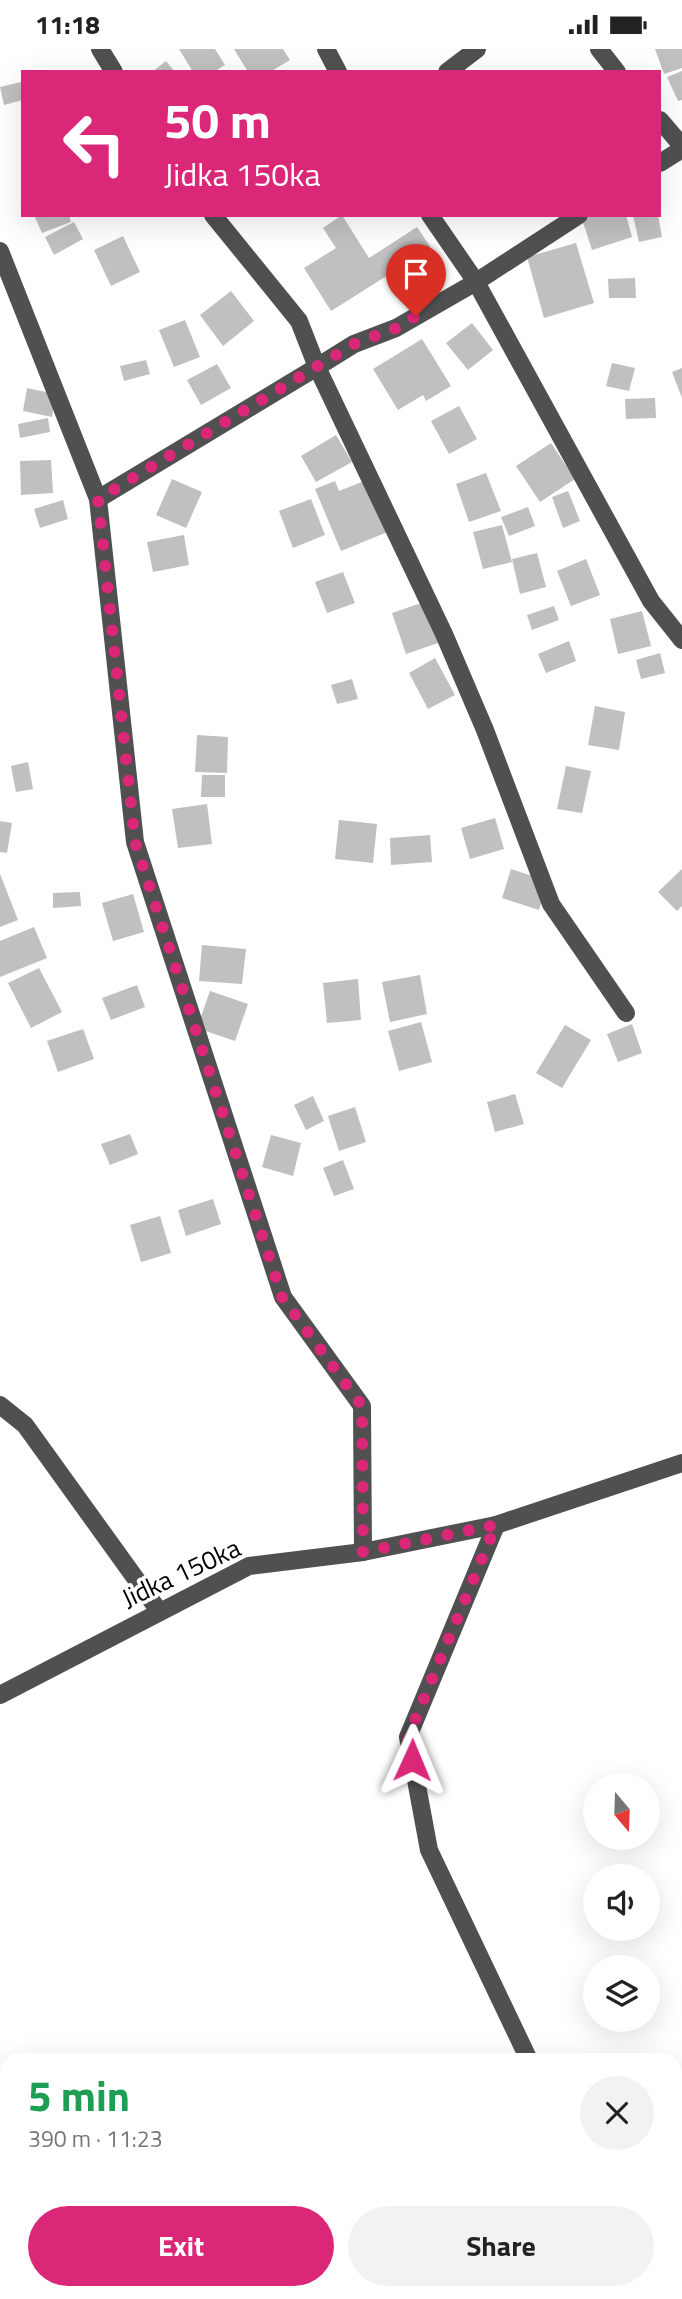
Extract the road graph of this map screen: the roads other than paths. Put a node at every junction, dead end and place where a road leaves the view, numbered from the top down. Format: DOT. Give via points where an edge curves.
graph roads {
  1 [pos="100,49"];
  2 [pos="326,49"];
  3 [pos="477,49"];
  4 [pos="599,49"];
  5 [pos="113,70"];
  6 [pos="337,70"];
  7 [pos="450,70"];
  8 [pos="615,70"];
  9 [pos="661,121"];
  10 [pos="682,147"];
  11 [pos="661,162"];
  12 [pos="215,217"];
  13 [pos="431,217"];
  14 [pos="576,217"];
  15 [pos="0,251"];
  16 [pos="476,282"];
  17 [pos="317,367"];
  18 [pos="98,499"];
  19 [pos="682,640"];
  20 [pos="626,1013"];
  21 [pos="0,1405"];
  22 [pos="682,1463"];
  23 [pos="496,1525"];
  24 [pos="363,1552"];
  25 [pos="159,1611"];
  26 [pos="0,1695"];
  27 [pos="526,2053"];
  1 -- 5 [label="street"];
  2 -- 6 [label="street"];
  3 -- 7 [label="street"];
  4 -- 8 [label="street"];
  9 -- 10 [label="street"];
  10 -- 11 [label="street"];
  12 -- 17 [label="street" via="299,321"];
  13 -- 16 [label="street"];
  14 -- 16 [label="street"];
  15 -- 18 [label="street"];
  16 -- 17 [label="street"];
  16 -- 19 [label="street" via="651,601"];
  17 -- 18 [label="street"];
  17 -- 20 [label="street" via="444,634 551,904"];
  18 -- 24 [label="street" via="135,842 282,1297 362,1406"];
  21 -- 25 [label="street" via="25,1425"];
  22 -- 23 [label="street, Jidka 150ka"];
  23 -- 24 [label="street, Jidka 150ka"];
  23 -- 27 [label="street" via="408,1737 429,1850"];
  24 -- 25 [label="street, Jidka 150ka" via="249,1566"];
  25 -- 26 [label="street, Jidka 150ka"];
}
